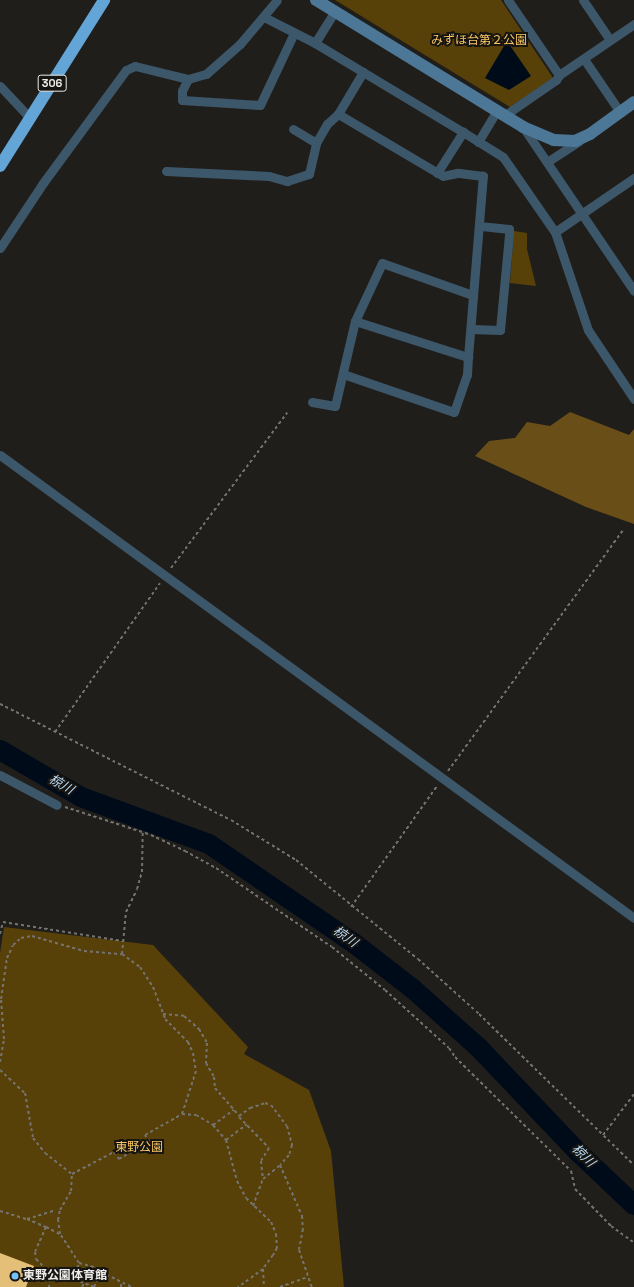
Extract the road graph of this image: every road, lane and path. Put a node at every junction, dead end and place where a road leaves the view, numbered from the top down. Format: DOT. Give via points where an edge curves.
graph roads {
  1 [pos="104,0"];
  2 [pos="278,0"];
  3 [pos="316,0"];
  4 [pos="508,0"];
  5 [pos="583,0"];
  6 [pos="334,12"];
  7 [pos="264,17"];
  8 [pos="634,24"];
  9 [pos="294,33"];
  10 [pos="610,40"];
  11 [pos="315,43"];
  12 [pos="584,59"];
  13 [pos="363,72"];
  14 [pos="558,76"];
  15 [pos="188,79"];
  16 [pos="0,86"];
  17 [pos="634,102"];
  18 [pos="620,112"];
  19 [pos="501,113"];
  20 [pos="338,114"];
  21 [pos="30,118"];
  22 [pos="523,127"];
  23 [pos="293,130"];
  24 [pos="462,132"];
  25 [pos="590,134"];
  26 [pos="478,142"];
  27 [pos="316,144"];
  28 [pos="547,162"];
  29 [pos="0,166"];
  30 [pos="166,171"];
  31 [pos="437,173"];
  32 [pos="633,180"];
  33 [pos="582,214"];
  34 [pos="479,226"];
  35 [pos="555,232"];
  36 [pos="0,248"];
  37 [pos="634,290"];
  38 [pos="473,295"];
  39 [pos="355,321"];
  40 [pos="471,329"];
  41 [pos="468,357"];
  42 [pos="343,374"];
  43 [pos="634,399"];
  44 [pos="312,402"];
  45 [pos="287,414"];
  46 [pos="0,455"];
  47 [pos="624,529"];
  48 [pos="166,576"];
  49 [pos="0,704"];
  50 [pos="54,732"];
  51 [pos="0,775"];
  52 [pos="442,779"];
  53 [pos="57,805"];
  54 [pos="142,833"];
  55 [pos="351,907"];
  56 [pos="634,918"];
  57 [pos="0,934"];
  58 [pos="123,941"];
  59 [pos="122,954"];
  60 [pos="163,1014"];
  61 [pos="0,1062"];
  62 [pos="0,1070"];
  63 [pos="634,1094"];
  64 [pos="234,1110"];
  65 [pos="182,1114"];
  66 [pos="239,1116"];
  67 [pos="247,1124"];
  68 [pos="213,1125"];
  69 [pos="603,1136"];
  70 [pos="226,1140"];
  71 [pos="280,1165"];
  72 [pos="634,1165"];
  73 [pos="72,1174"];
  74 [pos="264,1179"];
  75 [pos="253,1206"];
  76 [pos="0,1211"];
  77 [pos="54,1211"];
  78 [pos="27,1219"];
  79 [pos="46,1227"];
  80 [pos="60,1234"];
  81 [pos="634,1243"];
  82 [pos="79,1263"];
  83 [pos="263,1269"];
  84 [pos="101,1272"];
  85 [pos="308,1277"];
  86 [pos="121,1282"];
  87 [pos="84,1283"];
  88 [pos="49,1287"];
  89 [pos="82,1287"];
  90 [pos="94,1287"];
  91 [pos="121,1287"];
  92 [pos="132,1287"];
  93 [pos="238,1287"];
  94 [pos="264,1287"];
  95 [pos="280,1287"];
  96 [pos="312,1287"];
  1 -- 21 [label="highway, 306"];
  2 -- 7 [label="street"];
  3 -- 6 [label="street"];
  4 -- 14 [label="street"];
  5 -- 10 [label="street"];
  6 -- 11 [label="street"];
  6 -- 19 [label="street"];
  7 -- 9 [label="street"];
  7 -- 15 [label="street" via="240,44 206,74"];
  8 -- 10 [label="street"];
  9 -- 11 [label="street"];
  9 -- 15 [label="street" via="260,105 182,100 182,91"];
  10 -- 12 [label="street"];
  11 -- 13 [label="street"];
  12 -- 14 [label="street"];
  12 -- 18 [label="street"];
  13 -- 20 [label="street"];
  13 -- 24 [label="street"];
  14 -- 19 [label="street" via="556,80"];
  15 -- 36 [label="street" via="135,66 126,70 43,183"];
  16 -- 21 [label="street"];
  17 -- 18 [label="street"];
  18 -- 25 [label="street"];
  19 -- 22 [label="street"];
  19 -- 26 [label="street"];
  20 -- 27 [label="street" via="327,124"];
  20 -- 31 [label="street"];
  21 -- 29 [label="highway, 306"];
  22 -- 25 [label="street" via="554,140 574,140"];
  22 -- 28 [label="street"];
  23 -- 27 [label="street"];
  24 -- 26 [label="street"];
  24 -- 31 [label="street"];
  25 -- 28 [label="street"];
  26 -- 35 [label="street" via="503,157"];
  27 -- 30 [label="street" via="309,174 287,181 268,176"];
  28 -- 33 [label="street"];
  31 -- 34 [label="street" via="443,176 457,173 483,176"];
  32 -- 33 [label="street"];
  33 -- 35 [label="street"];
  33 -- 37 [label="street"];
  34 -- 38 [label="street"];
  34 -- 40 [label="street" via="509,229 509,234 500,330"];
  35 -- 43 [label="street" via="588,330"];
  38 -- 39 [label="street" via="382,263"];
  38 -- 40 [label="street"];
  39 -- 41 [label="street"];
  39 -- 42 [label="street"];
  40 -- 41 [label="street"];
  41 -- 42 [label="street" via="467,375 454,412"];
  42 -- 44 [label="street" via="335,406"];
  45 -- 48 [label="path"];
  46 -- 48 [label="street"];
  47 -- 52 [label="path"];
  48 -- 50 [label="path"];
  48 -- 52 [label="street"];
  49 -- 50 [label="path"];
  50 -- 55 [label="path" via="246,828 296,860"];
  51 -- 53 [label="street"];
  52 -- 55 [label="path"];
  52 -- 56 [label="street"];
  53 -- 54 [label="path"];
  54 -- 58 [label="path" via="142,872 126,912"];
  54 -- 81 [label="path" via="185,851 216,868 332,948 385,990 449,1048 455,1057 571,1171 575,1189 611,1226"];
  55 -- 69 [label="path" via="382,929 473,1009"];
  57 -- 58 [label="path" via="3,922"];
  58 -- 59 [label="path"];
  59 -- 60 [label="path" via="140,966 153,987"];
  59 -- 61 [label="path" via="84,951 32,936 21,938 13,945 7,958 2,999 4,1039"];
  60 -- 64 [label="path" via="184,1016 199,1029 207,1043 206,1063 214,1077 215,1088"];
  60 -- 65 [label="path" via="173,1029 188,1042 195,1062 194,1082"];
  62 -- 73 [label="path" via="25,1093 33,1138 45,1153"];
  63 -- 69 [label="path"];
  64 -- 66 [label="path"];
  64 -- 68 [label="path"];
  65 -- 68 [label="path" via="203,1117"];
  65 -- 73 [label="path" via="146,1135 149,1142 119,1159 114,1152"];
  66 -- 67 [label="path"];
  66 -- 71 [label="path" via="250,1108 265,1103 271,1105 279,1114 291,1133 292,1145 289,1155"];
  67 -- 70 [label="path"];
  67 -- 74 [label="path" via="269,1148 261,1161"];
  68 -- 70 [label="path"];
  69 -- 72 [label="path"];
  70 -- 75 [label="path" via="237,1182"];
  71 -- 74 [label="path"];
  71 -- 85 [label="path" via="303,1220 298,1250"];
  73 -- 80 [label="path" via="71,1192 60,1210"];
  74 -- 75 [label="path"];
  75 -- 83 [label="path" via="271,1222 276,1234 277,1248"];
  76 -- 78 [label="path"];
  77 -- 78 [label="path"];
  78 -- 79 [label="path"];
  79 -- 80 [label="path"];
  79 -- 88 [label="path" via="35,1252 36,1259 50,1273"];
  80 -- 82 [label="path"];
  82 -- 84 [label="path" via="101,1269"];
  82 -- 87 [label="path" via="73,1279"];
  83 -- 93 [label="path"];
  83 -- 94 [label="path"];
  84 -- 86 [label="path"];
  84 -- 90 [label="path"];
  85 -- 95 [label="path"];
  85 -- 96 [label="path"];
  86 -- 91 [label="path"];
  86 -- 92 [label="path"];
  87 -- 89 [label="path"];
  87 -- 90 [label="path"];
}
